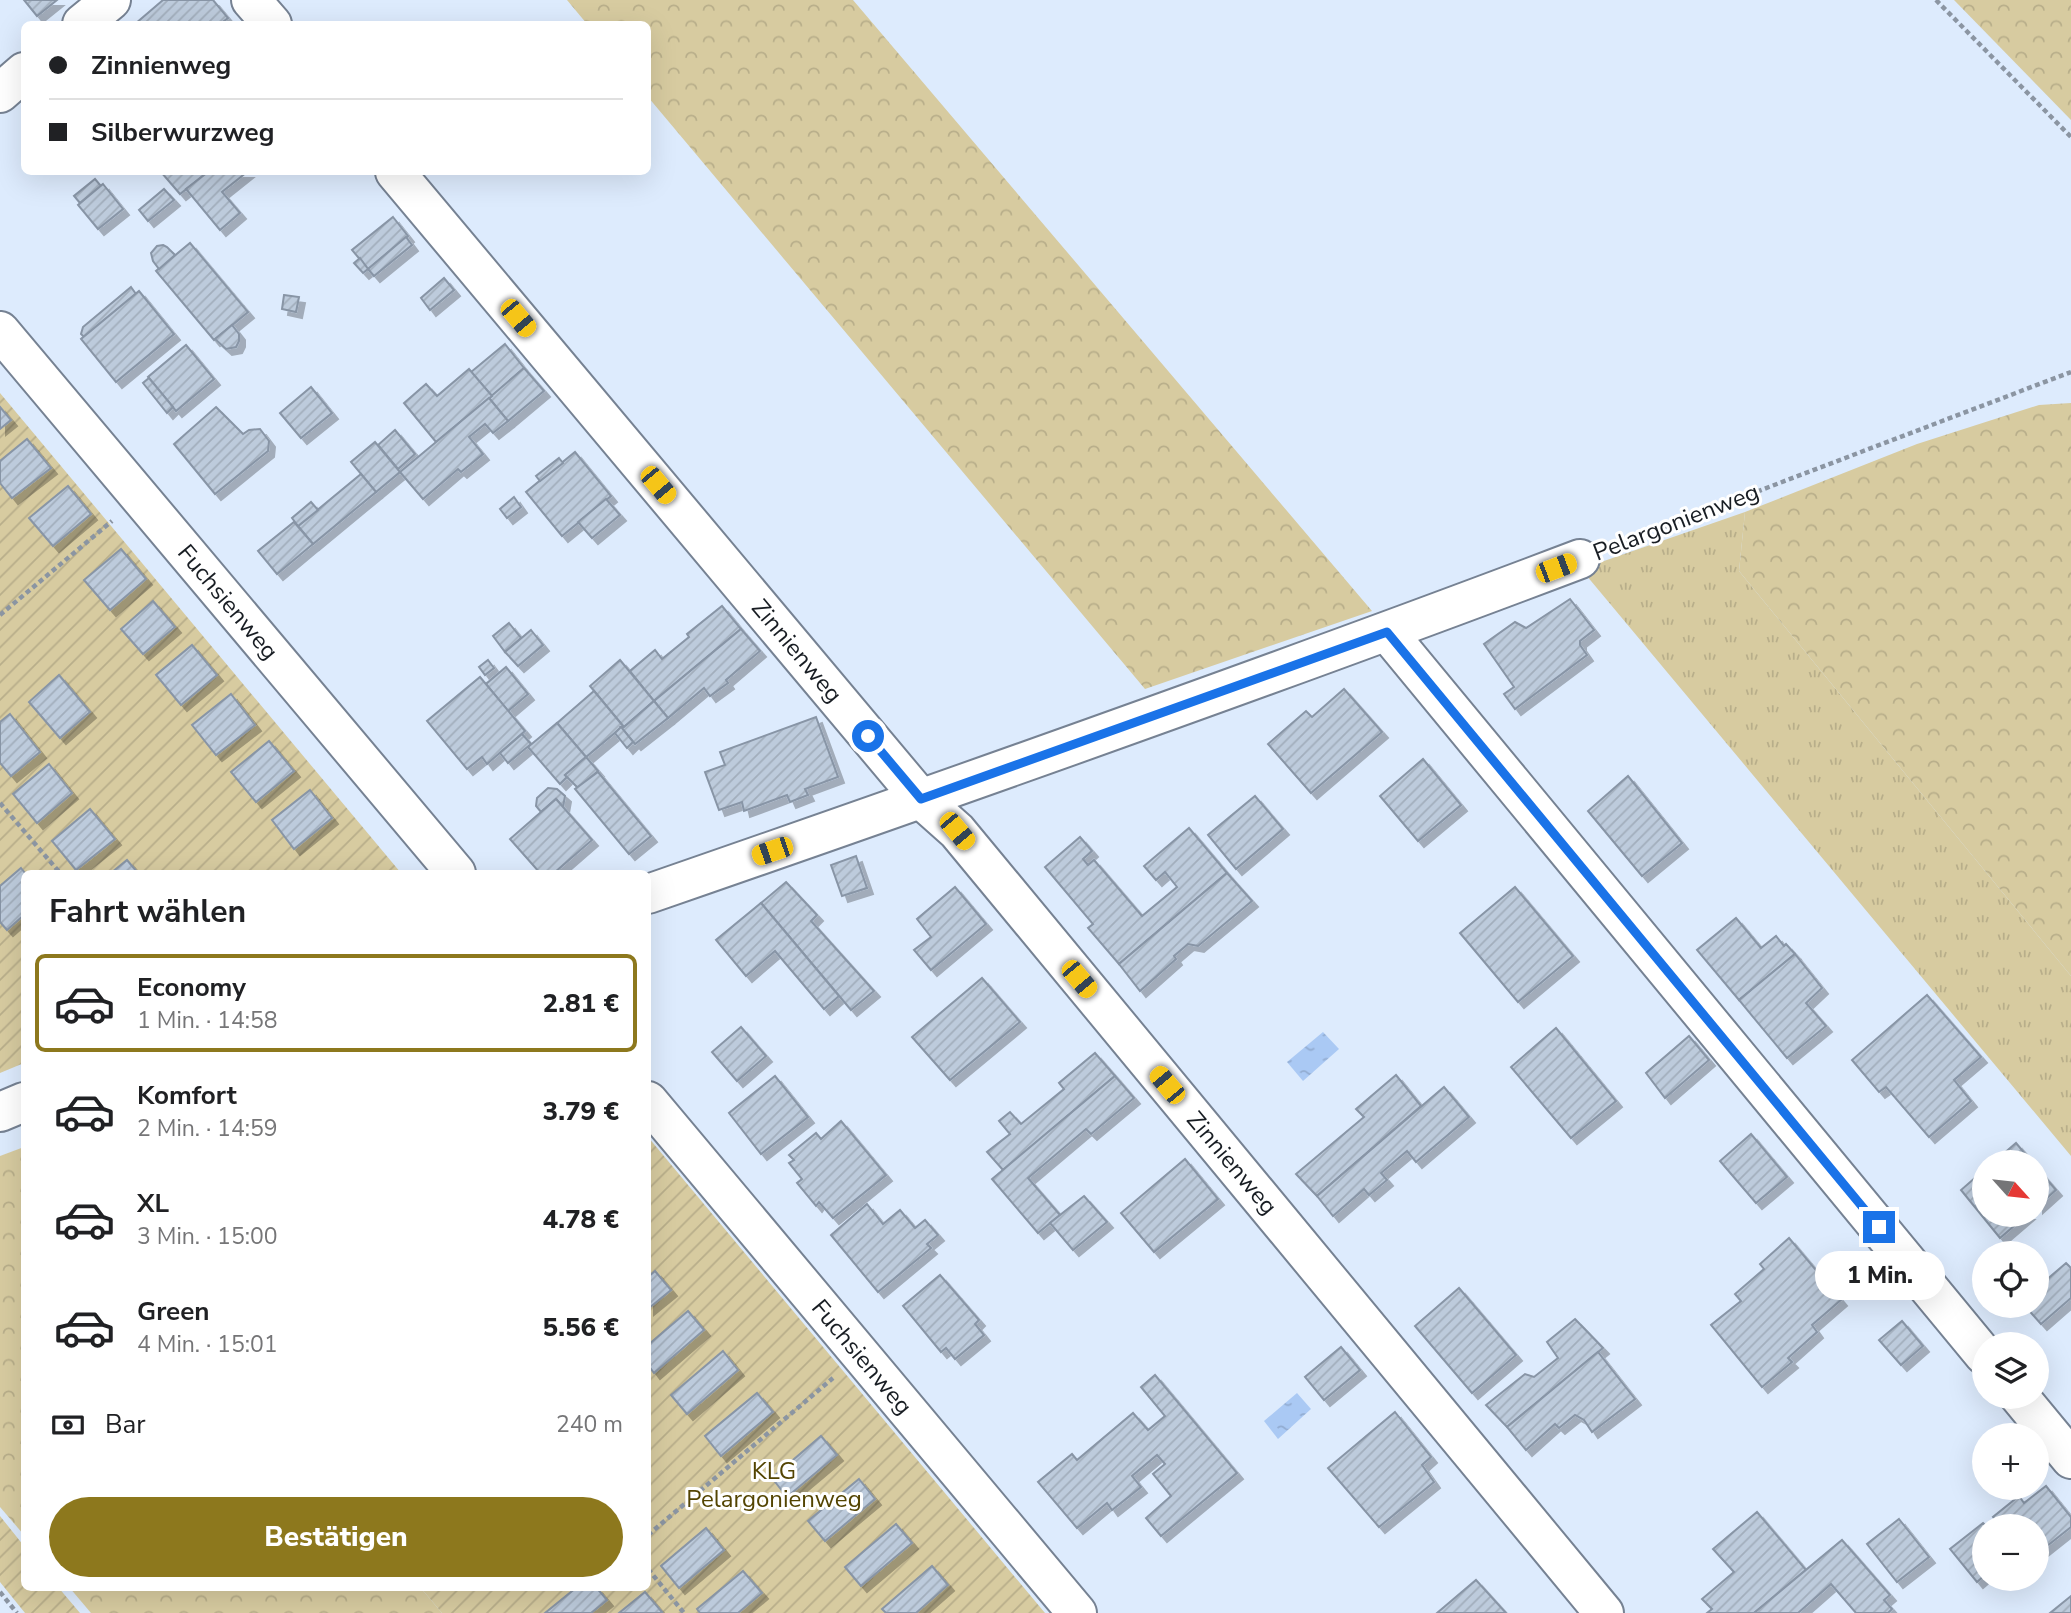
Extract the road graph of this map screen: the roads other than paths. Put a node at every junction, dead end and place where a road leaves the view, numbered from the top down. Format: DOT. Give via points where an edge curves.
graph roads {
  1 [pos="111,0"];
  2 [pos="251,0"];
  3 [pos="86,21"];
  4 [pos="269,21"];
  5 [pos="21,75"];
  6 [pos="0,93"];
  7 [pos="398,175"];
  8 [pos="0,331"];
  9 [pos="1580,559"];
  10 [pos="1387,632"];
  11 [pos="921,799"];
  12 [pos="453,870"];
  13 [pos="651,893"];
  14 [pos="21,1103"];
  15 [pos="651,1105"];
  16 [pos="0,1112"];
  17 [pos="1972,1340"];
  18 [pos="2030,1409"];
  19 [pos="2071,1459"];
  20 [pos="1077,1613"];
  21 [pos="1604,1613"];
  1 -- 3 [label="street"];
  2 -- 4 [label="street"];
  5 -- 6 [label="street"];
  7 -- 11 [label="street, Zinnienweg"];
  8 -- 12 [label="street, Fuchsienweg"];
  9 -- 10 [label="street, Pelargonienweg"];
  10 -- 11 [label="street, Pelargonienweg"];
  10 -- 17 [label="street"];
  11 -- 13 [label="street, Pelargonienweg"];
  11 -- 21 [label="street, Zinnienweg" via="957,831"];
  14 -- 16 [label="street"];
  15 -- 20 [label="street, Fuchsienweg"];
  18 -- 19 [label="street"];
}
